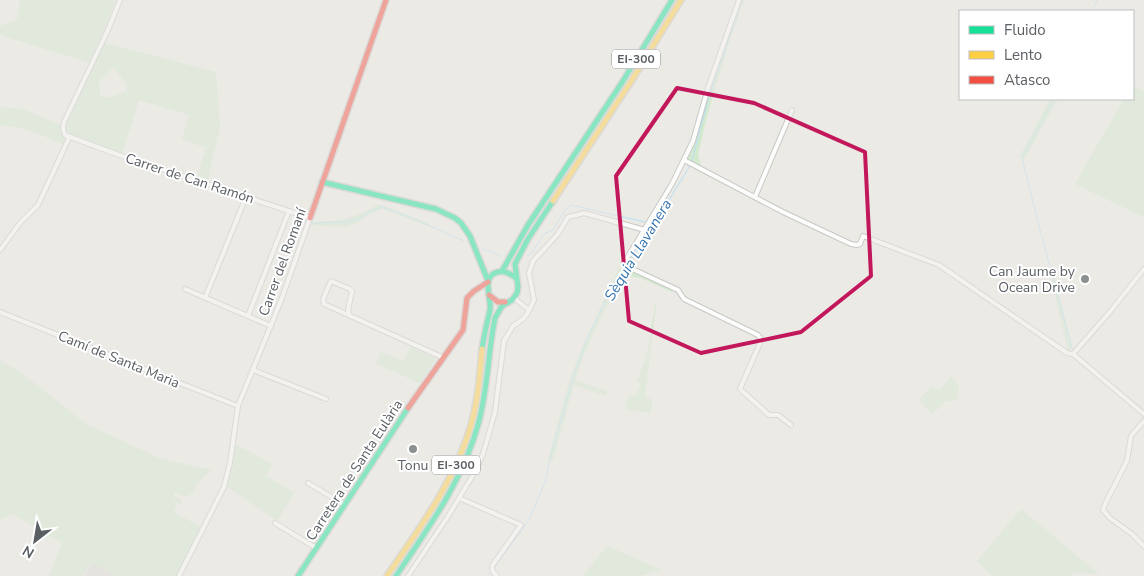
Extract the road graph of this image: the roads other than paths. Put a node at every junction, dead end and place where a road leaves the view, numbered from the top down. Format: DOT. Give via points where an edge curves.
graph roads {
  1 [pos="120,0"];
  2 [pos="386,0"];
  3 [pos="672,0"];
  4 [pos="681,0"];
  5 [pos="740,0"];
  6 [pos="792,110"];
  7 [pos="69,138"];
  8 [pos="684,160"];
  9 [pos="322,182"];
  10 [pos="246,197"];
  11 [pos="755,197"];
  12 [pos="289,211"];
  13 [pos="310,218"];
  14 [pos="645,230"];
  15 [pos="0,250"];
  16 [pos="482,268"];
  17 [pos="1144,269"];
  18 [pos="502,271"];
  19 [pos="495,273"];
  20 [pos="516,278"];
  21 [pos="488,281"];
  22 [pos="185,289"];
  23 [pos="477,289"];
  24 [pos="488,294"];
  25 [pos="205,298"];
  26 [pos="514,298"];
  27 [pos="506,302"];
  28 [pos="529,310"];
  29 [pos="0,312"];
  30 [pos="248,316"];
  31 [pos="350,316"];
  32 [pos="271,326"];
  33 [pos="1073,354"];
  34 [pos="444,358"];
  35 [pos="253,370"];
  36 [pos="326,399"];
  37 [pos="238,406"];
  38 [pos="1144,414"];
  39 [pos="1144,421"];
  40 [pos="791,425"];
  41 [pos="308,483"];
  42 [pos="459,498"];
  43 [pos="345,505"];
  44 [pos="275,523"];
  45 [pos="1144,546"];
  46 [pos="316,548"];
  47 [pos="179,576"];
  48 [pos="298,576"];
  49 [pos="387,576"];
  50 [pos="396,576"];
  51 [pos="408,576"];
  52 [pos="497,576"];
  1 -- 7 [label="street" via="64,122 63,131"];
  2 -- 9 [label="main road, Carrer del Romaní"];
  3 -- 18 [label="main road, EI-300"];
  4 -- 20 [label="main road, EI-300" via="528,239 515,264"];
  5 -- 8 [label="street"];
  6 -- 11 [label="street"];
  7 -- 10 [label="street, Carrer de Can Ramón"];
  7 -- 15 [label="street" via="38,205"];
  8 -- 11 [label="street"];
  8 -- 14 [label="street"];
  9 -- 13 [label="main road, Carrer del Romaní"];
  9 -- 16 [label="main road" via="451,215 468,232"];
  10 -- 12 [label="street, Carrer de Can Ramón"];
  10 -- 25 [label="street"];
  11 -- 33 [label="street" via="851,244 860,244 863,236 939,265 1066,353"];
  12 -- 13 [label="street, Carrer de Can Ramón"];
  12 -- 30 [label="street"];
  13 -- 32 [label="street, Carrer del Romaní"];
  14 -- 28 [label="street" via="584,213 568,218 531,267 530,282 534,296"];
  14 -- 40 [label="street" via="624,263 626,266 678,290 684,299 758,335 760,343 740,389 769,415 778,415"];
  16 -- 19 [label="main road"];
  16 -- 21 [label="main road"];
  17 -- 33 [label="street"];
  18 -- 19 [label="main road"];
  18 -- 20 [label="main road"];
  19 -- 21 [label="main road"];
  20 -- 26 [label="main road, EI-300" via="518,287"];
  21 -- 23 [label="main road"];
  21 -- 24 [label="main road, EI-300"];
  22 -- 25 [label="street"];
  23 -- 24 [label="main road"];
  23 -- 34 [label="main road, Carretera de Santa Eulària" via="467,299 464,326"];
  24 -- 27 [label="main road" via="498,302"];
  24 -- 49 [label="main road, EI-300" via="490,307 476,403 463,449 441,493"];
  25 -- 30 [label="street"];
  26 -- 27 [label="main road"];
  26 -- 28 [label="street"];
  27 -- 50 [label="main road, EI-300" via="494,318 483,405 470,451 449,494"];
  28 -- 42 [label="street" via="504,340 495,412 487,442 476,470"];
  29 -- 37 [label="street, Camí de Santa Maria"];
  30 -- 32 [label="street"];
  31 -- 31 [label="street" via="324,304 331,281 352,291"];
  31 -- 34 [label="street"];
  32 -- 35 [label="street, Carrer del Romaní"];
  33 -- 38 [label="street"];
  34 -- 43 [label="main road, Carretera de Santa Eulària"];
  35 -- 36 [label="street"];
  35 -- 37 [label="street, Carrer del Romaní"];
  37 -- 47 [label="street, Carrer del Romaní" via="224,487"];
  39 -- 45 [label="street" via="1131,436 1127,461 1104,510"];
  41 -- 43 [label="street"];
  42 -- 51 [label="street"];
  42 -- 52 [label="street" via="521,526 492,566"];
  43 -- 46 [label="main road, Carretera de Santa Eulària"];
  44 -- 46 [label="street"];
  46 -- 48 [label="main road, Carretera de Santa Eulària"];
}
